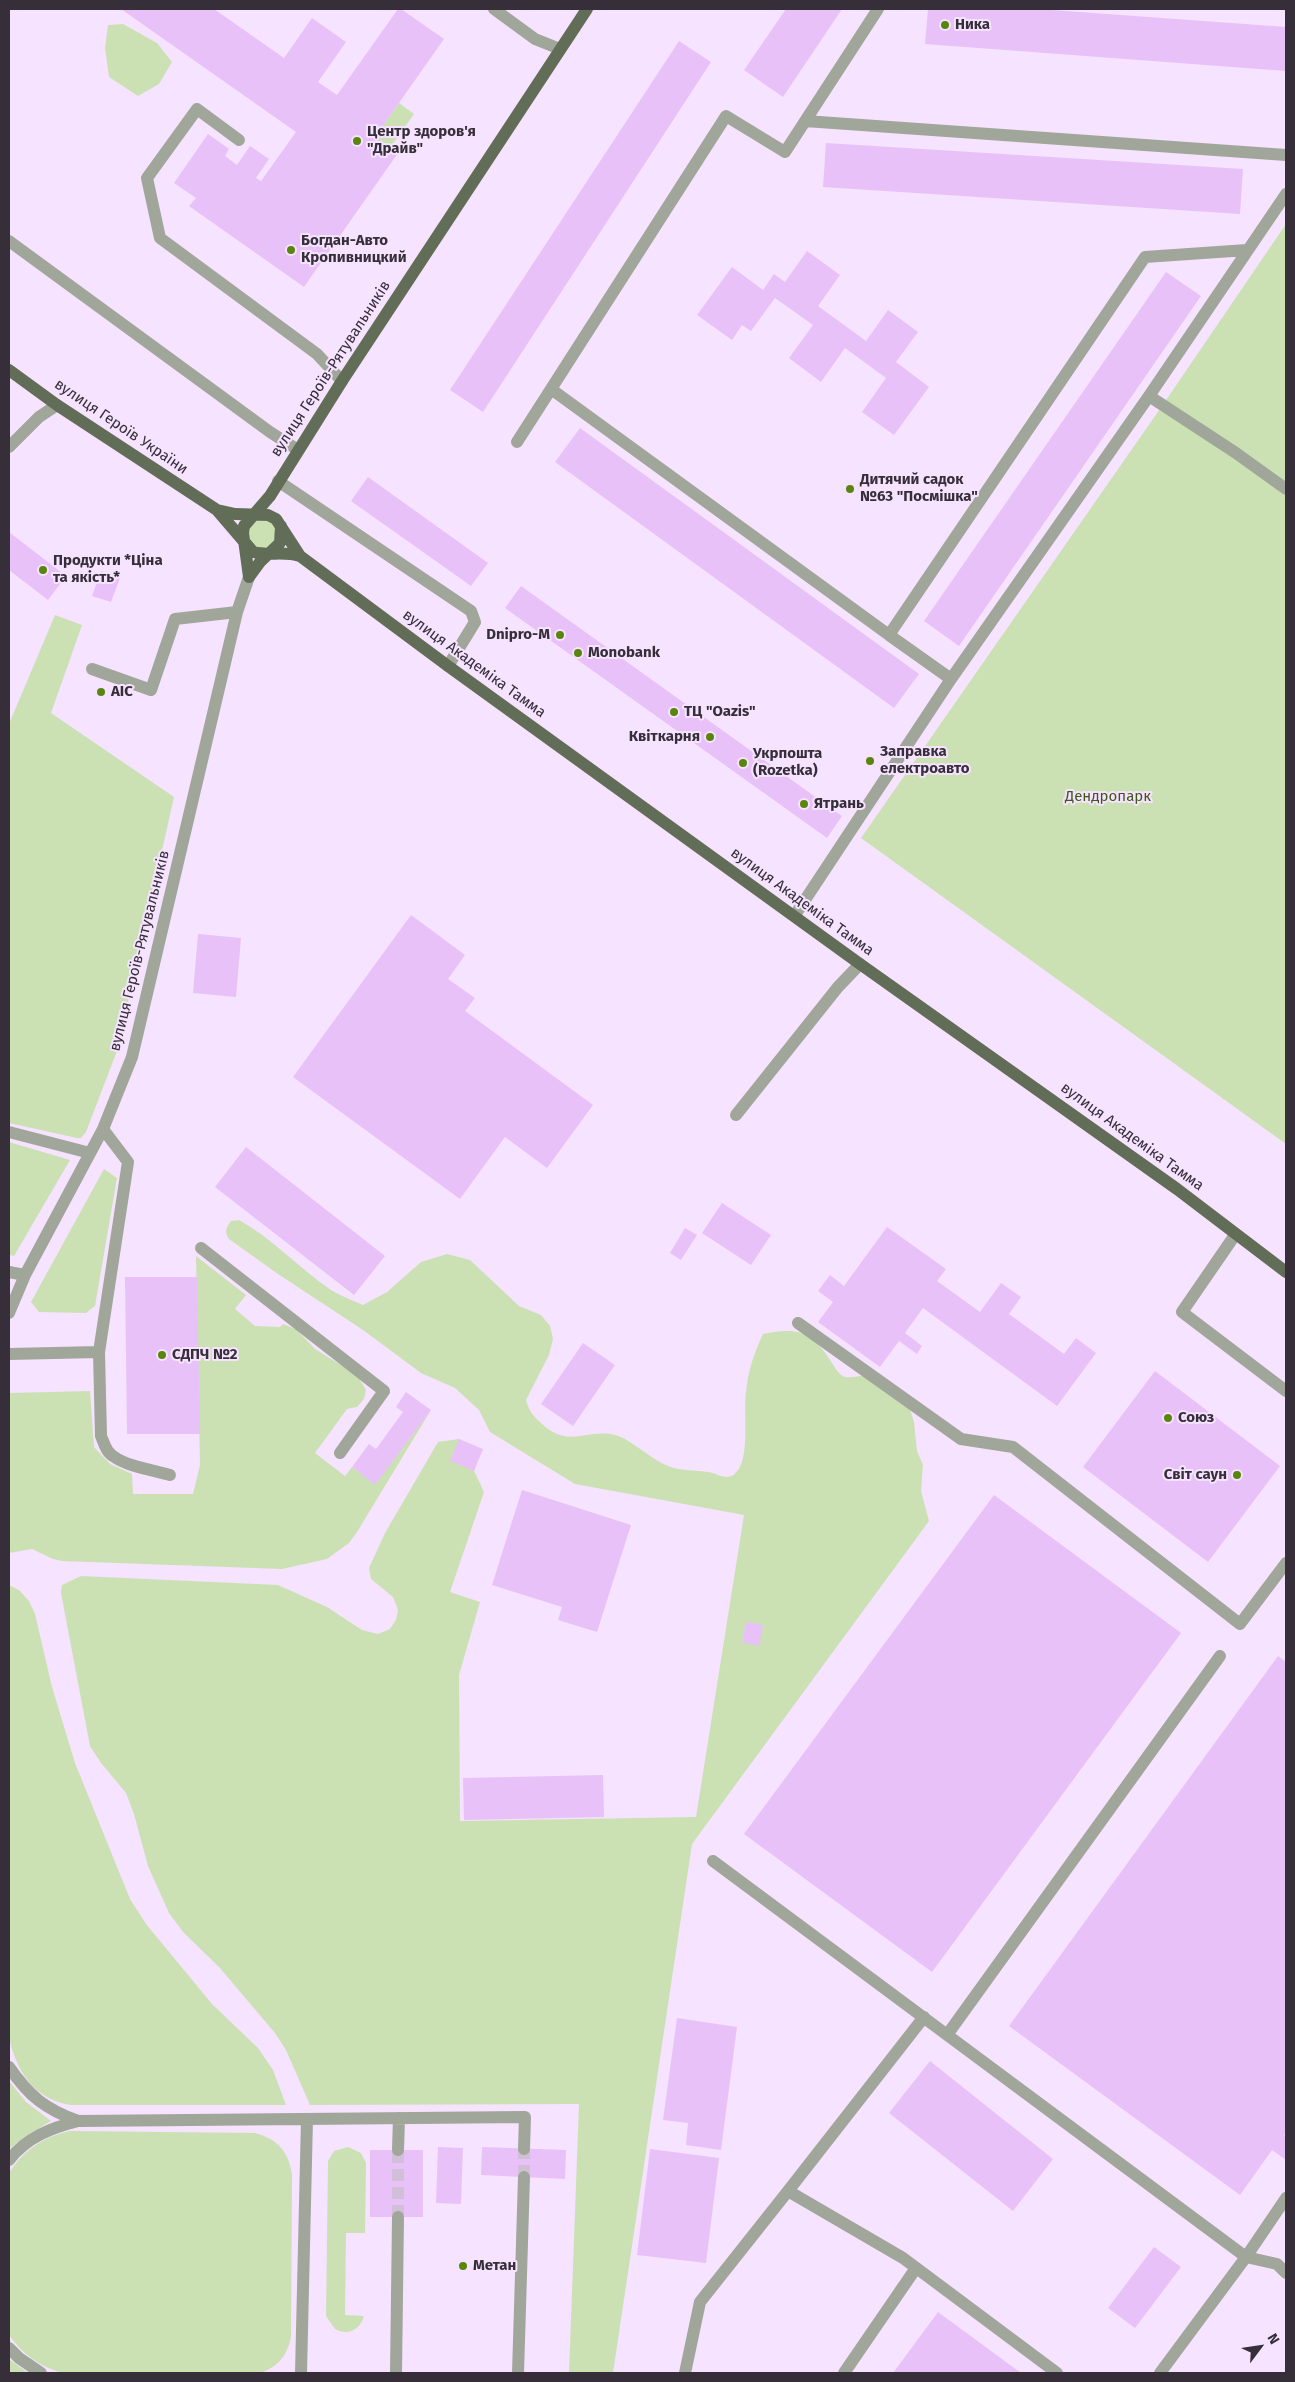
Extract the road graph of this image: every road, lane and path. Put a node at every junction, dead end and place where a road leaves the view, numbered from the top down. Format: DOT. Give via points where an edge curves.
graph roads {
  1 [pos="494,9"];
  2 [pos="587,9"];
  3 [pos="878,9"];
  4 [pos="560,49"];
  5 [pos="805,121"];
  6 [pos="239,140"];
  7 [pos="1286,155"];
  8 [pos="1286,194"];
  9 [pos="9,241"];
  10 [pos="1247,250"];
  11 [pos="9,370"];
  12 [pos="342,381"];
  13 [pos="551,389"];
  14 [pos="1149,396"];
  15 [pos="57,405"];
  16 [pos="517,442"];
  17 [pos="9,447"];
  18 [pos="298,450"];
  19 [pos="278,482"];
  20 [pos="1286,489"];
  21 [pos="270,496"];
  22 [pos="217,510"];
  23 [pos="254,516"];
  24 [pos="281,526"];
  25 [pos="244,540"];
  26 [pos="268,553"];
  27 [pos="300,556"];
  28 [pos="249,577"];
  29 [pos="237,612"];
  30 [pos="889,635"];
  31 [pos="448,666"];
  32 [pos="92,669"];
  33 [pos="950,679"];
  34 [pos="795,916"];
  35 [pos="860,964"];
  36 [pos="736,1115"];
  37 [pos="103,1128"];
  38 [pos="9,1132"];
  39 [pos="90,1153"];
  40 [pos="1235,1235"];
  41 [pos="201,1248"];
  42 [pos="9,1272"];
  43 [pos="1286,1272"];
  44 [pos="25,1275"];
  45 [pos="9,1313"];
  46 [pos="798,1323"];
  47 [pos="99,1352"];
  48 [pos="9,1354"];
  49 [pos="1286,1391"];
  50 [pos="340,1452"];
  51 [pos="170,1475"];
  52 [pos="1286,1563"];
  53 [pos="1220,1656"];
  54 [pos="713,1861"];
  55 [pos="924,2018"];
  56 [pos="947,2035"];
  57 [pos="9,2067"];
  58 [pos="399,2118"];
  59 [pos="307,2119"];
  60 [pos="78,2121"];
  61 [pos="524,2149"];
  62 [pos="398,2150"];
  63 [pos="9,2160"];
  64 [pos="524,2177"];
  65 [pos="788,2191"];
  66 [pos="1286,2198"];
  67 [pos="398,2217"];
  68 [pos="1246,2257"];
  69 [pos="916,2268"];
  70 [pos="1286,2272"];
  71 [pos="9,2348"];
  72 [pos="42,2373"];
  73 [pos="302,2373"];
  74 [pos="396,2373"];
  75 [pos="518,2373"];
  76 [pos="685,2373"];
  77 [pos="844,2373"];
  78 [pos="1057,2373"];
  79 [pos="1160,2373"];
  1 -- 4 [label="street" via="535,39"];
  2 -- 4 [label="main road, вулиця Героїв-Рятувальників"];
  3 -- 5 [label="street"];
  4 -- 12 [label="main road, вулиця Героїв-Рятувальників"];
  5 -- 7 [label="street"];
  5 -- 13 [label="street" via="785,152 726,116"];
  6 -- 12 [label="street" via="196,109 147,178 160,238 317,354"];
  8 -- 10 [label="street"];
  9 -- 18 [label="street"];
  10 -- 14 [label="street"];
  10 -- 30 [label="street" via="1145,257"];
  11 -- 15 [label="main road, вулиця Героїв України"];
  12 -- 18 [label="main road, вулиця Героїв-Рятувальників"];
  13 -- 16 [label="street"];
  13 -- 30 [label="street"];
  14 -- 20 [label="street"];
  14 -- 33 [label="street"];
  15 -- 17 [label="street" via="38,417"];
  15 -- 22 [label="main road, вулиця Героїв України"];
  18 -- 19 [label="main road, вулиця Героїв-Рятувальників"];
  19 -- 21 [label="main road, вулиця Героїв-Рятувальників"];
  19 -- 31 [label="street" via="471,611 475,622"];
  21 -- 23 [label="main road, вулиця Героїв-Рятувальників"];
  21 -- 24 [label="main road"];
  22 -- 23 [label="main road, вулиця Героїв України"];
  22 -- 25 [label="main road, вулиця Героїв України"];
  23 -- 24 [label="main road" via="268,515"];
  23 -- 25 [label="main road, вулиця Героїв-Рятувальників" via="244,526"];
  24 -- 26 [label="main road, вулиця Героїв-Рятувальників" via="280,543"];
  24 -- 27 [label="main road, вулиця Академіка Тамма"];
  25 -- 26 [label="main road, вулиця Героїв України" via="254,552"];
  25 -- 28 [label="main road, вулиця Героїв-Рятувальників"];
  26 -- 27 [label="main road, вулиця Академіка Тамма"];
  26 -- 28 [label="main road, вулиця Героїв-Рятувальників"];
  27 -- 31 [label="main road, вулиця Академіка Тамма"];
  28 -- 29 [label="street, вулиця Героїв-Рятувальників"];
  29 -- 32 [label="street" via="176,619 151,690"];
  29 -- 37 [label="street, вулиця Героїв-Рятувальників" via="132,1057"];
  30 -- 33 [label="street"];
  31 -- 34 [label="main road, вулиця Академіка Тамма"];
  33 -- 34 [label="street"];
  34 -- 35 [label="main road, вулиця Академіка Тамма"];
  35 -- 36 [label="street" via="838,986"];
  35 -- 40 [label="main road, вулиця Академіка Тамма" via="1178,1189"];
  37 -- 39 [label="street, вулиця Героїв-Рятувальників"];
  37 -- 47 [label="street" via="128,1162"];
  38 -- 39 [label="street"];
  39 -- 44 [label="street, вулиця Героїв-Рятувальників"];
  40 -- 43 [label="main road, вулиця Академіка Тамма"];
  40 -- 49 [label="street" via="1182,1312"];
  41 -- 50 [label="street" via="384,1391"];
  42 -- 44 [label="street"];
  44 -- 45 [label="street, вулиця Героїв-Рятувальників"];
  46 -- 52 [label="street" via="961,1439 1013,1447 1240,1624"];
  47 -- 48 [label="street"];
  47 -- 51 [label="street" via="101,1436 106,1448 112,1456 125,1462"];
  53 -- 56 [label="street"];
  54 -- 55 [label="street"];
  55 -- 56 [label="street"];
  55 -- 65 [label="street"];
  56 -- 68 [label="street"];
  57 -- 60 [label="street" via="43,2106"];
  58 -- 59 [label="street"];
  58 -- 61 [label="street" via="525,2117"];
  58 -- 62 [label="street"];
  59 -- 60 [label="street"];
  59 -- 73 [label="street"];
  60 -- 63 [label="street" via="38,2135"];
  64 -- 75 [label="street"];
  65 -- 69 [label="street"];
  65 -- 76 [label="street" via="700,2302"];
  66 -- 68 [label="street"];
  67 -- 74 [label="street"];
  68 -- 70 [label="street" via="1277,2264"];
  68 -- 79 [label="street"];
  69 -- 77 [label="street"];
  69 -- 78 [label="street"];
  71 -- 72 [label="street"];
}
